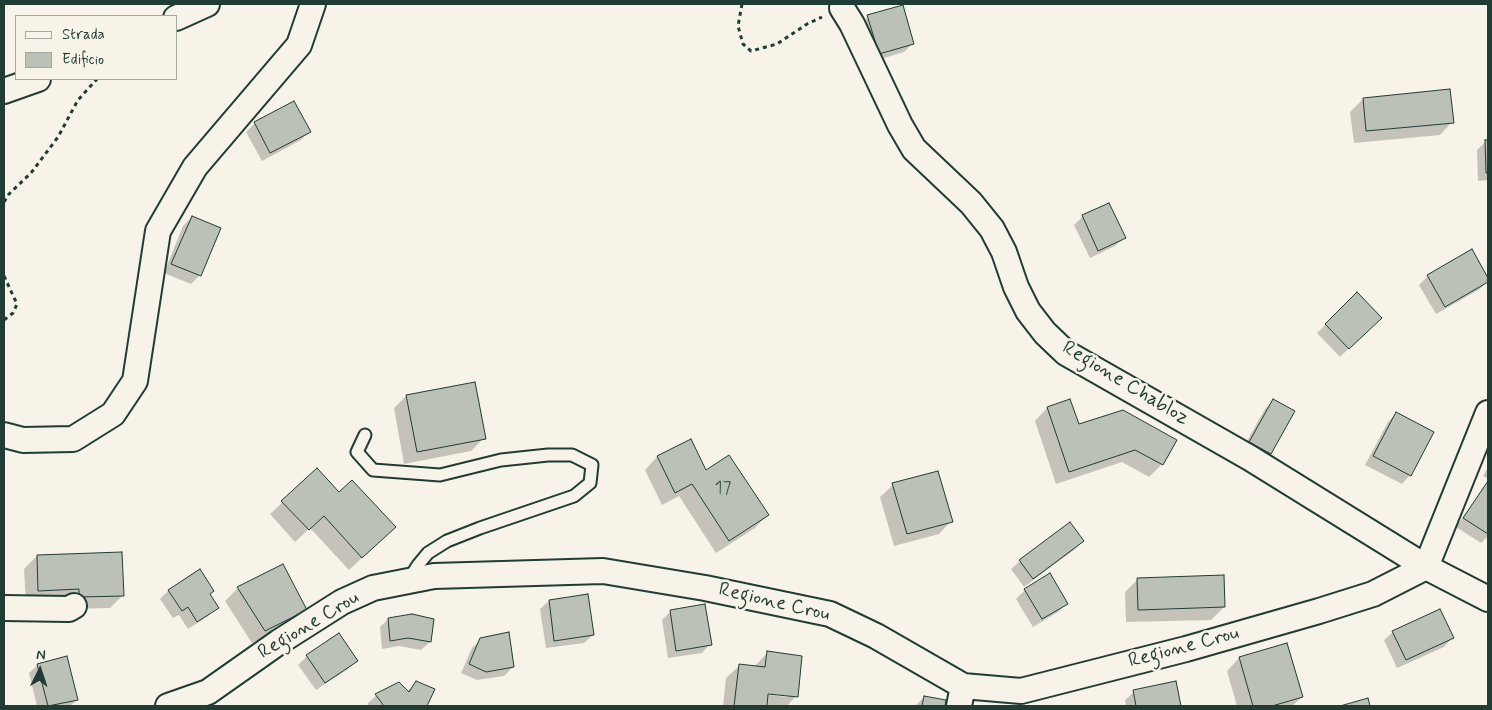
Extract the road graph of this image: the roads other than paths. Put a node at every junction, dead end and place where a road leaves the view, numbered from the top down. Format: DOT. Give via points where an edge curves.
graph roads {
  1 [pos="207,4"];
  2 [pos="314,4"];
  3 [pos="842,8"];
  4 [pos="178,17"];
  5 [pos="35,80"];
  6 [pos="4,91"];
  7 [pos="1488,413"];
  8 [pos="4,435"];
  9 [pos="365,435"];
  10 [pos="1426,567"];
  11 [pos="408,581"];
  12 [pos="1488,599"];
  13 [pos="74,606"];
  14 [pos="4,608"];
  15 [pos="961,696"];
  16 [pos="213,699"];
  17 [pos="168,706"];
  1 -- 4 [label="street"];
  2 -- 8 [label="street" via="299,45 195,167 158,232 135,381 113,414 73,438 23,440"];
  3 -- 10 [label="street, Regione Chabloz" via="914,149 971,203 992,229 1028,311 1045,333 1066,353 1250,458"];
  5 -- 6 [label="street"];
  7 -- 10 [label="street"];
  9 -- 11 [label="lane" via="357,452 373,470 440,475 501,460 548,455 572,456 592,465 590,483 574,496 447,541 428,553"];
  10 -- 12 [label="street, Regione Chabloz"];
  10 -- 15 [label="street, Regione Crou" via="1373,594 1167,654 1021,691"];
  11 -- 15 [label="street, Regione Crou" via="434,576 603,572 705,588 830,614 876,636"];
  11 -- 16 [label="street, Regione Crou" via="373,588 342,602 278,642"];
  13 -- 14 [label="street" via="69,609"];
  16 -- 17 [label="street, Regione Crou"];
}
